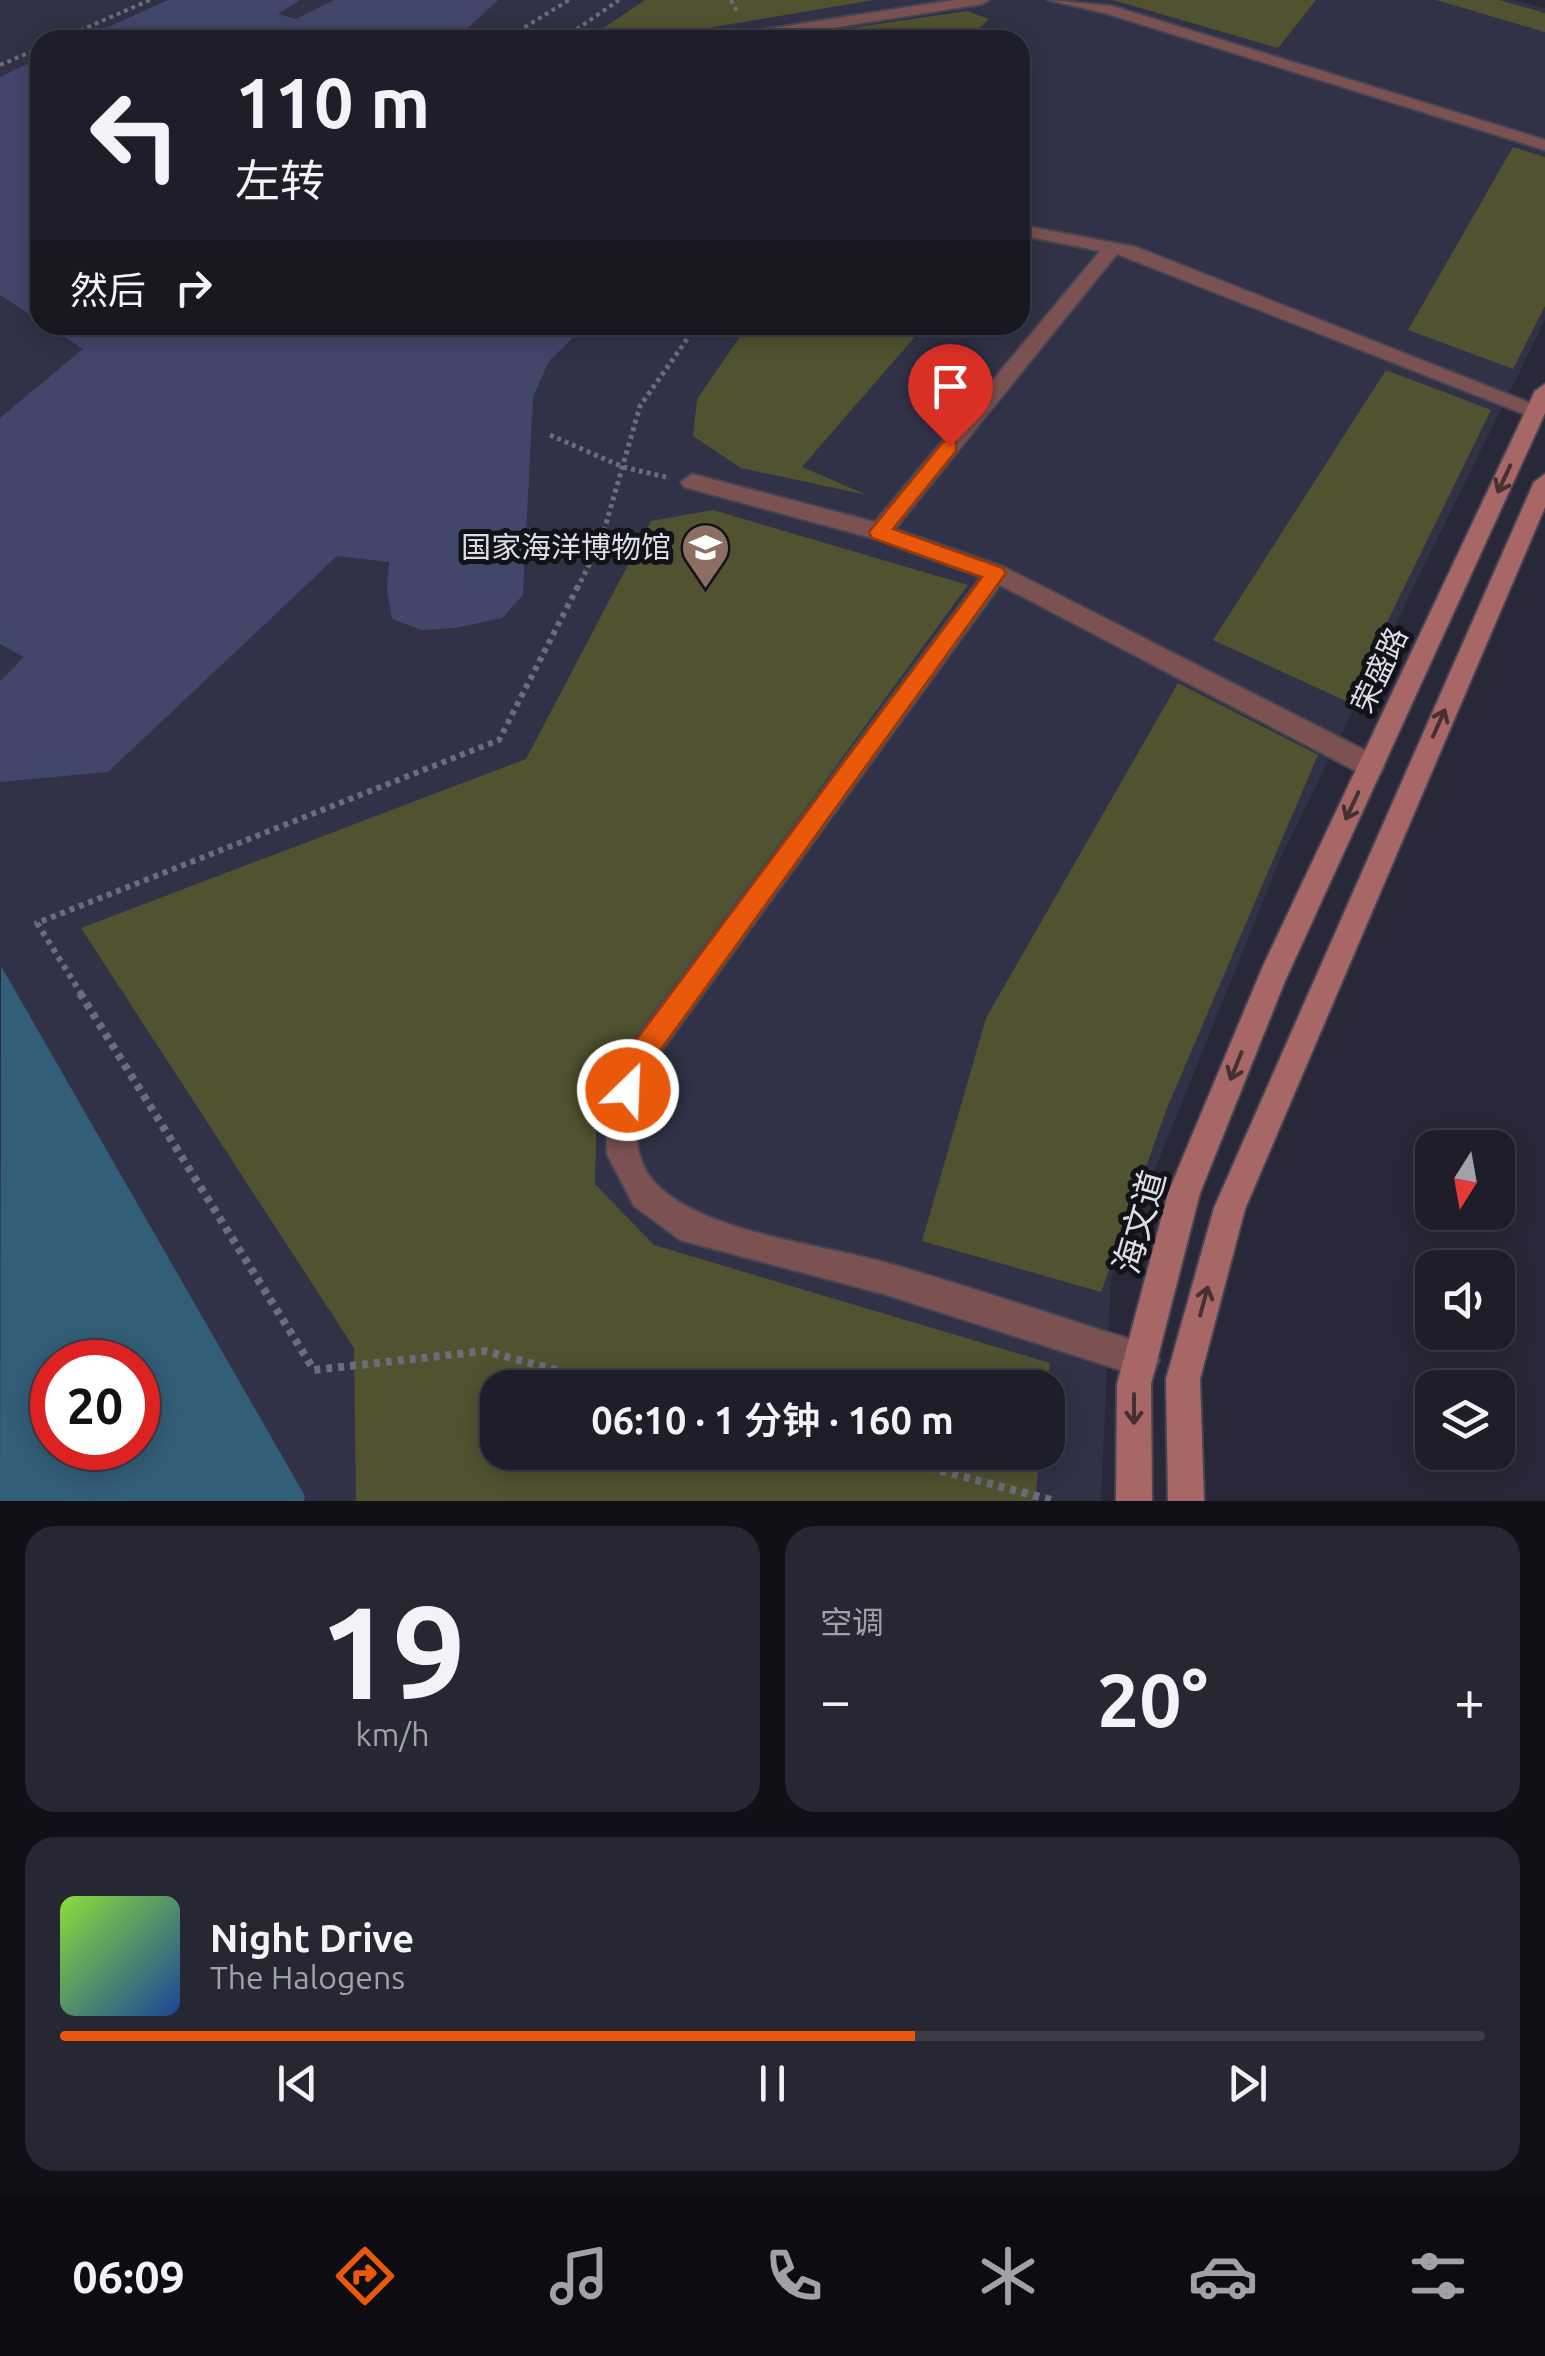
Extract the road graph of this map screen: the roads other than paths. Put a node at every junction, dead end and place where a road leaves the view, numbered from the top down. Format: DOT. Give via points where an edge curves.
graph roads {
  1 [pos="982,0"];
  2 [pos="1055,0"];
  3 [pos="792,30"];
  4 [pos="1545,144"];
  5 [pos="1030,232"];
  6 [pos="1113,246"];
  7 [pos="1540,401"];
  8 [pos="692,482"];
  9 [pos="1545,482"];
  10 [pos="880,532"];
  11 [pos="996,573"];
  12 [pos="1371,766"];
  13 [pos="1273,976"];
  14 [pos="1142,1360"];
  15 [pos="1134,1501"];
  16 [pos="1186,1501"];
  1 -- 3 [label="lane"];
  2 -- 4 [label="lane" via="1107,9"];
  5 -- 6 [label="lane"];
  6 -- 7 [label="lane"];
  6 -- 10 [label="lane"];
  7 -- 12 [label="street, 荣盛路, one-way"];
  8 -- 10 [label="lane"];
  16 -- 9 [label="street, one-way" via="1183,1379 1230,1208"];
  10 -- 11 [label="lane"];
  11 -- 12 [label="lane"];
  11 -- 14 [label="lane" via="634,1064 621,1116 622,1154 645,1194 691,1229 887,1280"];
  12 -- 13 [label="street, 荣盛路, one-way"];
  13 -- 14 [label="street, 海文道, one-way" via="1184,1193"];
  14 -- 15 [label="street, 海文道, one-way" via="1134,1384"];
}
